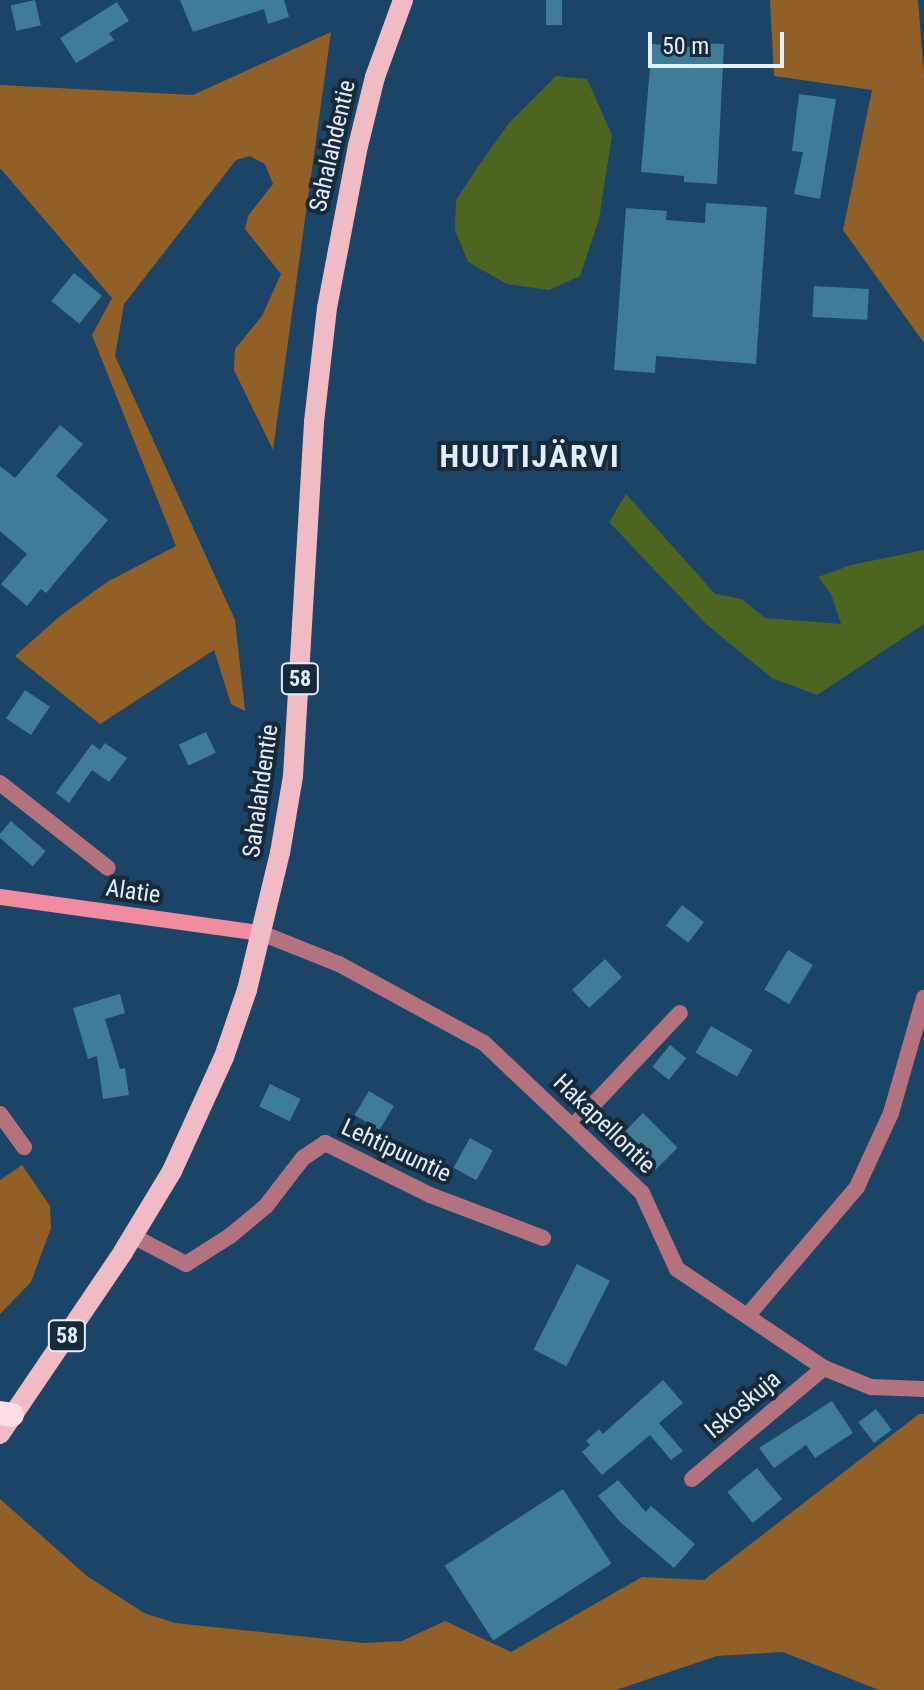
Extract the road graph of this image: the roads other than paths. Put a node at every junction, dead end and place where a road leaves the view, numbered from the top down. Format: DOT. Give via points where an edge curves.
graph roads {
  1 [pos="403,0"];
  2 [pos="0,783"];
  3 [pos="108,868"];
  4 [pos="0,897"];
  5 [pos="261,933"];
  6 [pos="924,998"];
  7 [pos="680,1013"];
  8 [pos="0,1114"];
  9 [pos="574,1125"];
  10 [pos="24,1147"];
  11 [pos="133,1236"];
  12 [pos="543,1238"];
  13 [pos="749,1314"];
  14 [pos="824,1368"];
  15 [pos="924,1389"];
  16 [pos="4,1420"];
  17 [pos="692,1479"];
  1 -- 5 [label="main road, Sahalahdentie / 58" via="361,132 327,308 314,422 293,776"];
  2 -- 3 [label="street"];
  4 -- 5 [label="street, Alatie"];
  5 -- 9 [label="street, Hakapellontie" via="339,964 484,1043"];
  5 -- 11 [label="main road, Sahalahdentie / 58" via="224,1057 172,1171"];
  6 -- 13 [label="street" via="891,1113 857,1187"];
  7 -- 9 [label="street"];
  8 -- 10 [label="street"];
  9 -- 13 [label="street, Hakapellontie" via="642,1193 677,1269"];
  11 -- 12 [label="street, Lehtipuuntie" via="186,1264 266,1206 303,1158 325,1143 430,1195"];
  11 -- 16 [label="main road, Sahalahdentie / 58"];
  13 -- 14 [label="street, Hakapellontie"];
  14 -- 15 [label="street, Hakapellontie" via="871,1387"];
  14 -- 17 [label="street, Iskoskuja"];
}
